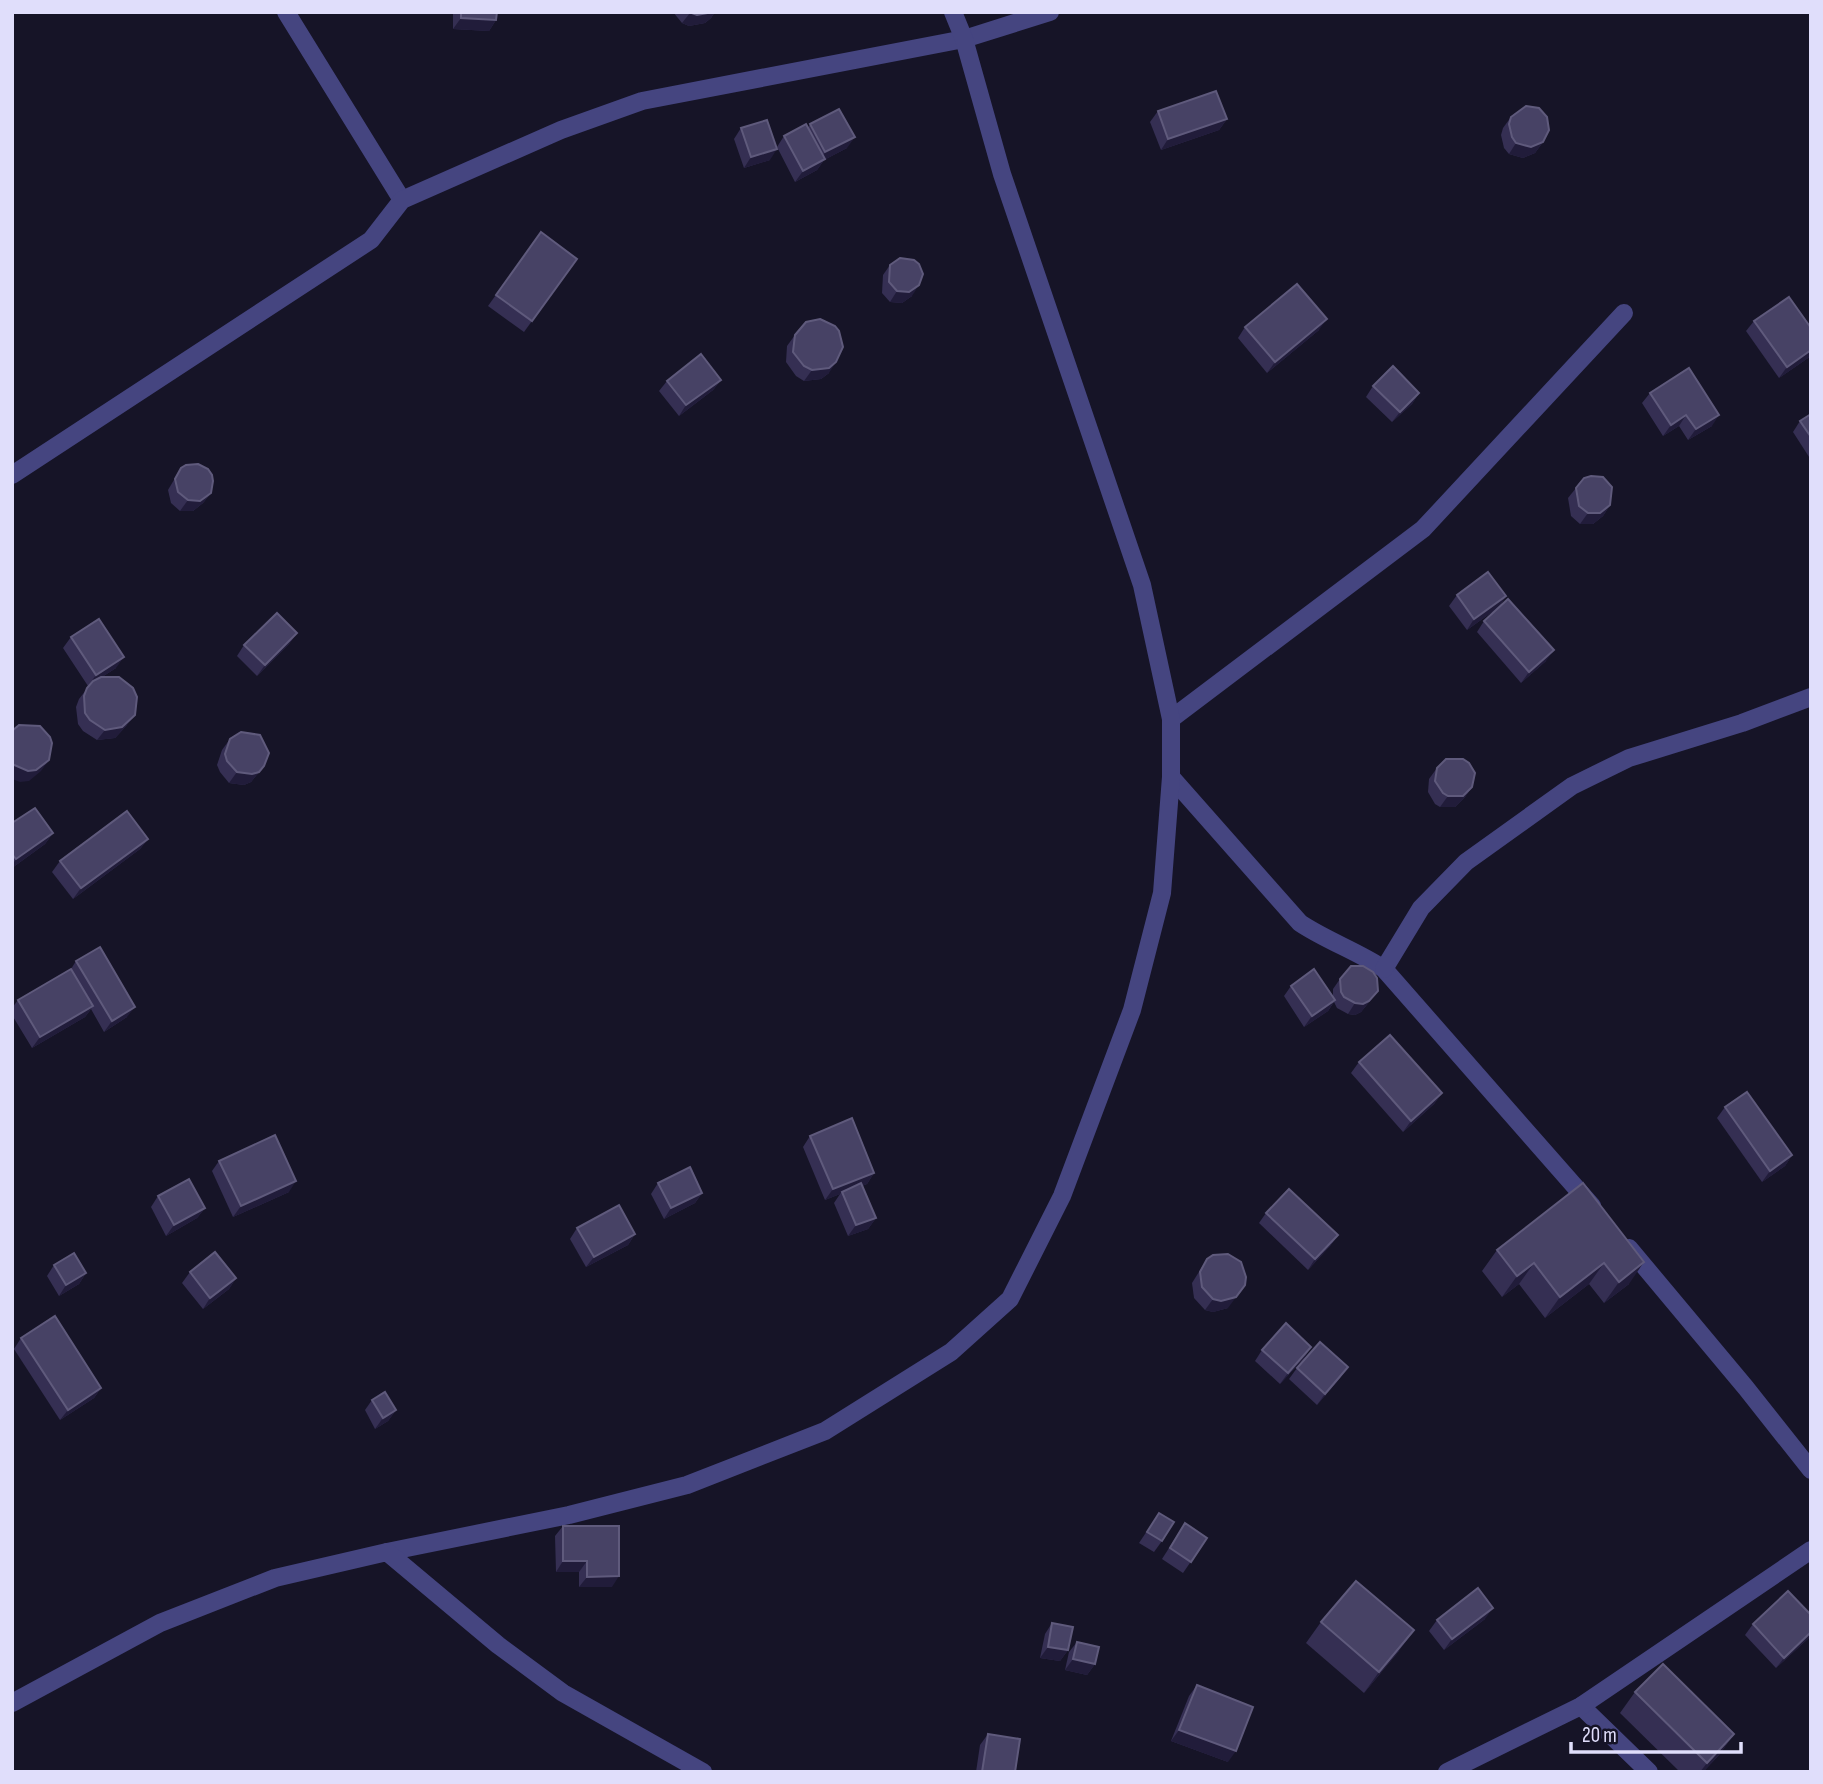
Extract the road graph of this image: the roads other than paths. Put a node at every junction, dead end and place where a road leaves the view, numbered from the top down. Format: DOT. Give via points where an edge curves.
graph roads {
  1 [pos="286,12"];
  2 [pos="953,12"];
  3 [pos="1050,12"];
  4 [pos="964,39"];
  5 [pos="402,200"];
  6 [pos="1624,313"];
  7 [pos="12,475"];
  8 [pos="1811,697"];
  9 [pos="1171,719"];
  10 [pos="1171,777"];
  11 [pos="1384,969"];
  12 [pos="1811,1470"];
  13 [pos="1811,1550"];
  14 [pos="387,1552"];
  15 [pos="12,1703"];
  16 [pos="1581,1706"];
  17 [pos="703,1772"];
  18 [pos="1447,1772"];
  19 [pos="1650,1772"];
  1 -- 5 [label="street"];
  2 -- 4 [label="street"];
  3 -- 4 [label="street"];
  4 -- 5 [label="street" via="642,101 561,130"];
  4 -- 9 [label="street" via="1002,174 1142,585"];
  5 -- 7 [label="street" via="371,240"];
  6 -- 9 [label="street" via="1423,529"];
  8 -- 11 [label="street" via="1629,758 1572,786 1466,862 1421,908"];
  9 -- 10 [label="street"];
  10 -- 11 [label="street" via="1300,923"];
  10 -- 14 [label="street" via="1162,893 1132,1010 1062,1196 1010,1299 951,1352 825,1431 687,1485 569,1515"];
  11 -- 12 [label="street" via="1713,1347"];
  13 -- 16 [label="street"];
  14 -- 15 [label="street" via="275,1578 160,1623"];
  14 -- 17 [label="street" via="563,1693"];
  16 -- 18 [label="street"];
  16 -- 19 [label="street"];
}
